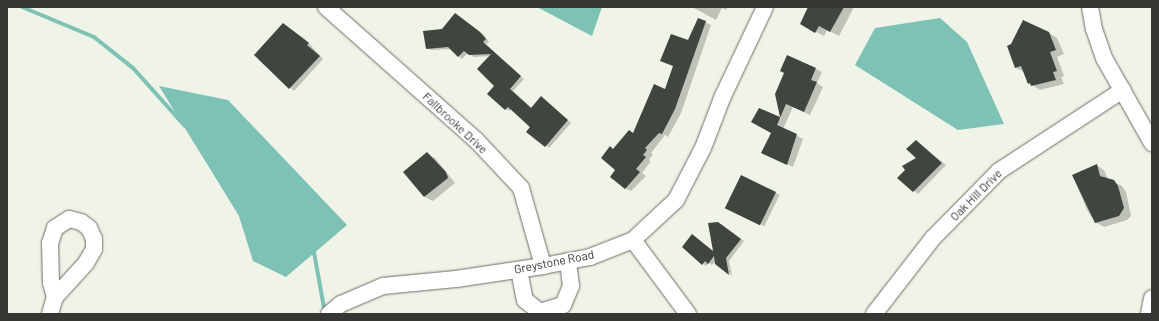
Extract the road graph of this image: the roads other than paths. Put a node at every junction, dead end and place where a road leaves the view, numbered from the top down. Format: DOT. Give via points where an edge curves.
graph roads {
  1 [pos="326,7"];
  2 [pos="765,7"];
  3 [pos="1090,7"];
  4 [pos="1123,90"];
  5 [pos="1152,143"];
  6 [pos="633,240"];
  7 [pos="568,261"];
  8 [pos="543,266"];
  9 [pos="518,270"];
  10 [pos="55,296"];
  11 [pos="1152,298"];
  12 [pos="50,314"];
  13 [pos="329,314"];
  14 [pos="688,314"];
  15 [pos="874,314"];
  16 [pos="1149,314"];
  1 -- 8 [label="street, Fallbrooke Drive" via="476,140 521,188"];
  2 -- 6 [label="street, Greystone Road" via="723,96 703,148 676,200"];
  3 -- 4 [label="street" via="1102,52"];
  4 -- 5 [label="street"];
  4 -- 15 [label="street, Oak Hill Drive" via="999,171 933,238"];
  6 -- 7 [label="street, Greystone Road" via="590,257"];
  6 -- 14 [label="street"];
  7 -- 8 [label="street, Greystone Road"];
  7 -- 9 [label="street" via="571,286 563,305 540,312 525,300"];
  8 -- 9 [label="street, Greystone Road"];
  9 -- 13 [label="street, Greystone Road" via="383,286 341,304"];
  10 -- 12 [label="street"];
  11 -- 16 [label="street"];
}
